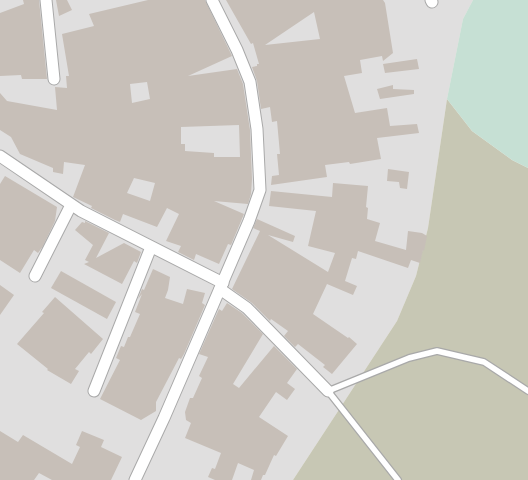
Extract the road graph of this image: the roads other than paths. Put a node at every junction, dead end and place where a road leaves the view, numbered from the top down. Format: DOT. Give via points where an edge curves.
graph roads {
  1 [pos="46,0"];
  2 [pos="212,0"];
  3 [pos="54,79"];
  4 [pos="0,156"];
  5 [pos="70,205"];
  6 [pos="151,247"];
  7 [pos="35,276"];
  8 [pos="221,286"];
  9 [pos="94,391"];
  10 [pos="328,391"];
  11 [pos="528,391"];
  12 [pos="135,480"];
  13 [pos="398,480"];
  1 -- 3 [label="street"];
  2 -- 8 [label="street" via="250,82 257,129 260,190"];
  4 -- 5 [label="street"];
  5 -- 6 [label="street"];
  5 -- 7 [label="street"];
  6 -- 8 [label="street"];
  6 -- 9 [label="street"];
  8 -- 10 [label="street" via="247,308"];
  8 -- 12 [label="street"];
  10 -- 11 [label="lane" via="408,358 437,351 484,362"];
  10 -- 13 [label="lane"];
}
